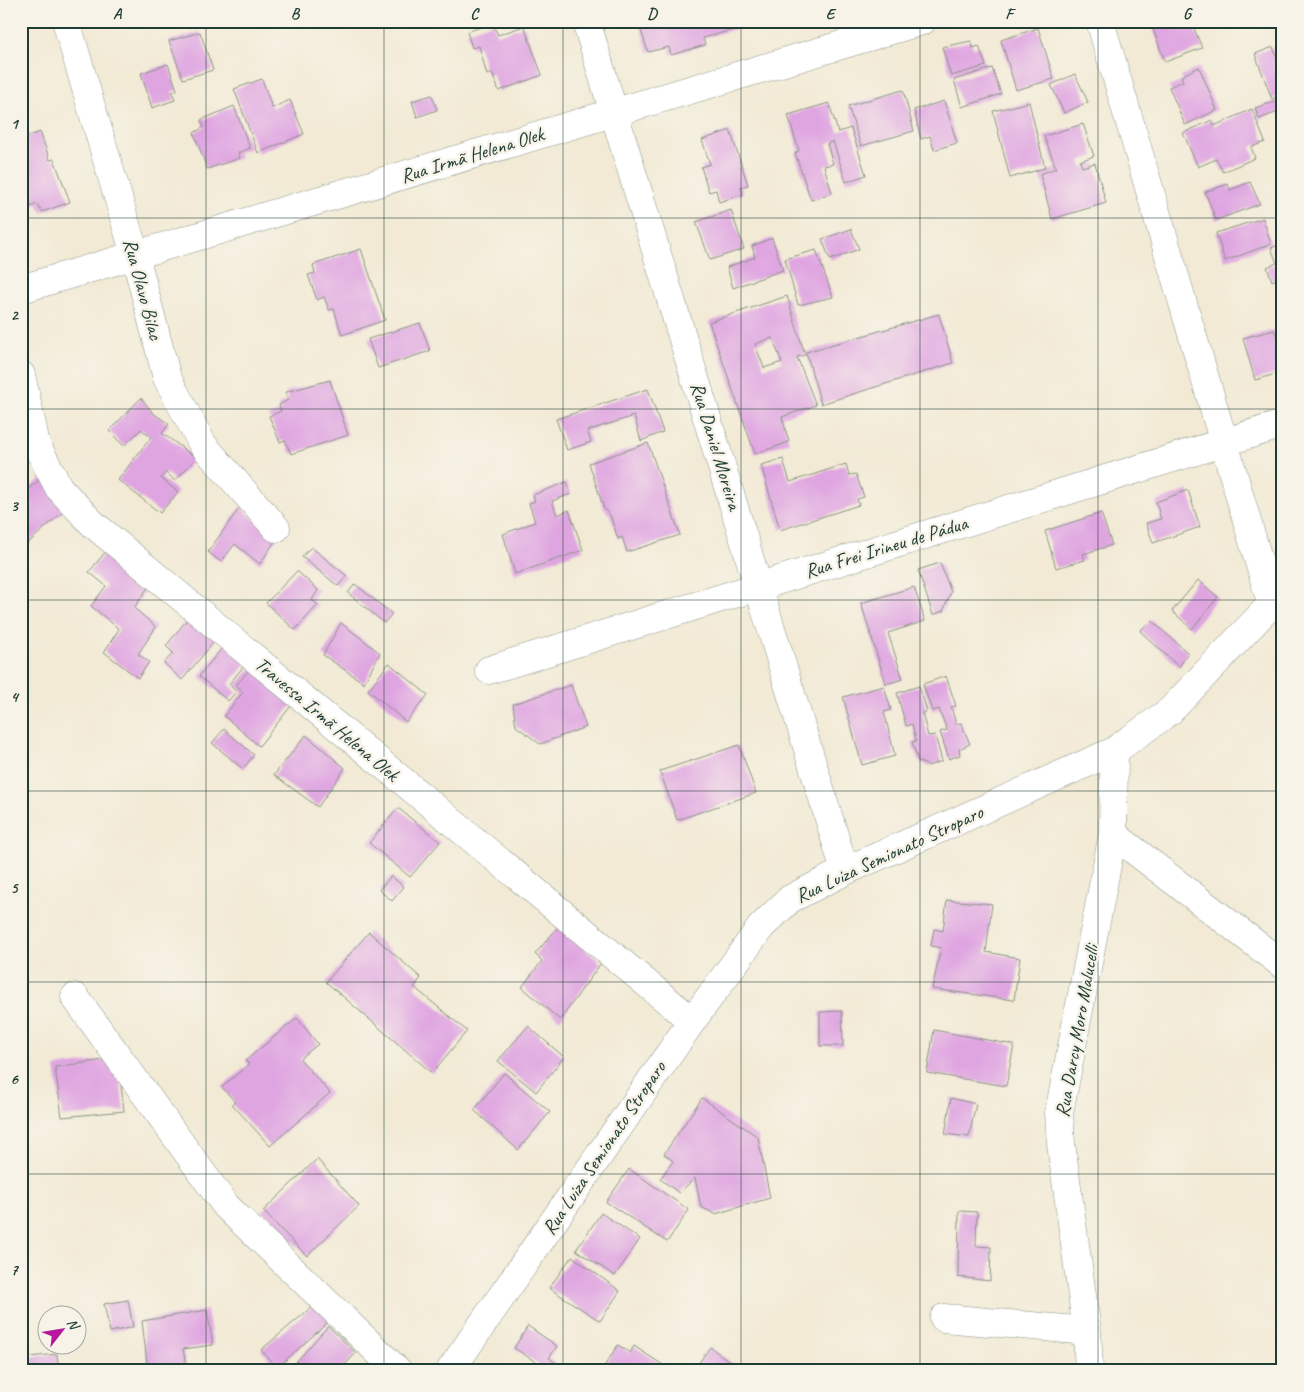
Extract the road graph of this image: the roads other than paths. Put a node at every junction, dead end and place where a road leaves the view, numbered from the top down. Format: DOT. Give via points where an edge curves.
graph roads {
  1 [pos="66,21"];
  2 [pos="586,21"];
  3 [pos="922,21"];
  4 [pos="1100,21"];
  5 [pos="614,113"];
  6 [pos="135,255"];
  7 [pos="21,289"];
  8 [pos="21,375"];
  9 [pos="1283,424"];
  10 [pos="1224,442"];
  11 [pos="276,528"];
  12 [pos="758,586"];
  13 [pos="1277,599"];
  14 [pos="488,670"];
  15 [pos="1114,750"];
  16 [pos="1113,834"];
  17 [pos="845,871"];
  18 [pos="1283,965"];
  19 [pos="75,997"];
  20 [pos="692,1021"];
  21 [pos="944,1318"];
  22 [pos="1087,1331"];
  23 [pos="459,1368"];
  24 [pos="398,1371"];
  25 [pos="1089,1371"];
  1 -- 6 [label="street, Rua Olavo Bilac"];
  2 -- 5 [label="street, Rua Daniel Moreira"];
  3 -- 5 [label="street, Rua Irmã Helena Olek"];
  4 -- 10 [label="street"];
  5 -- 6 [label="street, Rua Irmã Helena Olek"];
  5 -- 12 [label="street, Rua Daniel Moreira"];
  6 -- 7 [label="street, Rua Irmã Helena Olek"];
  6 -- 11 [label="street, Rua Olavo Bilac" via="167,378 204,445"];
  8 -- 20 [label="street, Travessa Irmã Helena Olek" via="36,444 59,488 93,524"];
  9 -- 10 [label="street, Rua Frei Irineu de Pádua"];
  10 -- 12 [label="street, Rua Frei Irineu de Pádua"];
  10 -- 13 [label="street"];
  12 -- 14 [label="street, Rua Frei Irineu de Pádua"];
  12 -- 17 [label="street, Rua Daniel Moreira"];
  13 -- 15 [label="street, Rua Luiza Semionato Stroparo" via="1170,711"];
  15 -- 16 [label="street, Rua Darcy Moro Malucelli"];
  15 -- 17 [label="street, Rua Luiza Semionato Stroparo"];
  16 -- 18 [label="street"];
  16 -- 22 [label="street, Rua Darcy Moro Malucelli" via="1060,1113 1061,1144"];
  17 -- 20 [label="street, Rua Luiza Semionato Stroparo" via="790,899 761,927"];
  19 -- 24 [label="street" via="226,1206"];
  20 -- 23 [label="street, Rua Luiza Semionato Stroparo"];
  21 -- 22 [label="street"];
  22 -- 25 [label="street, Rua Darcy Moro Malucelli"];
}
